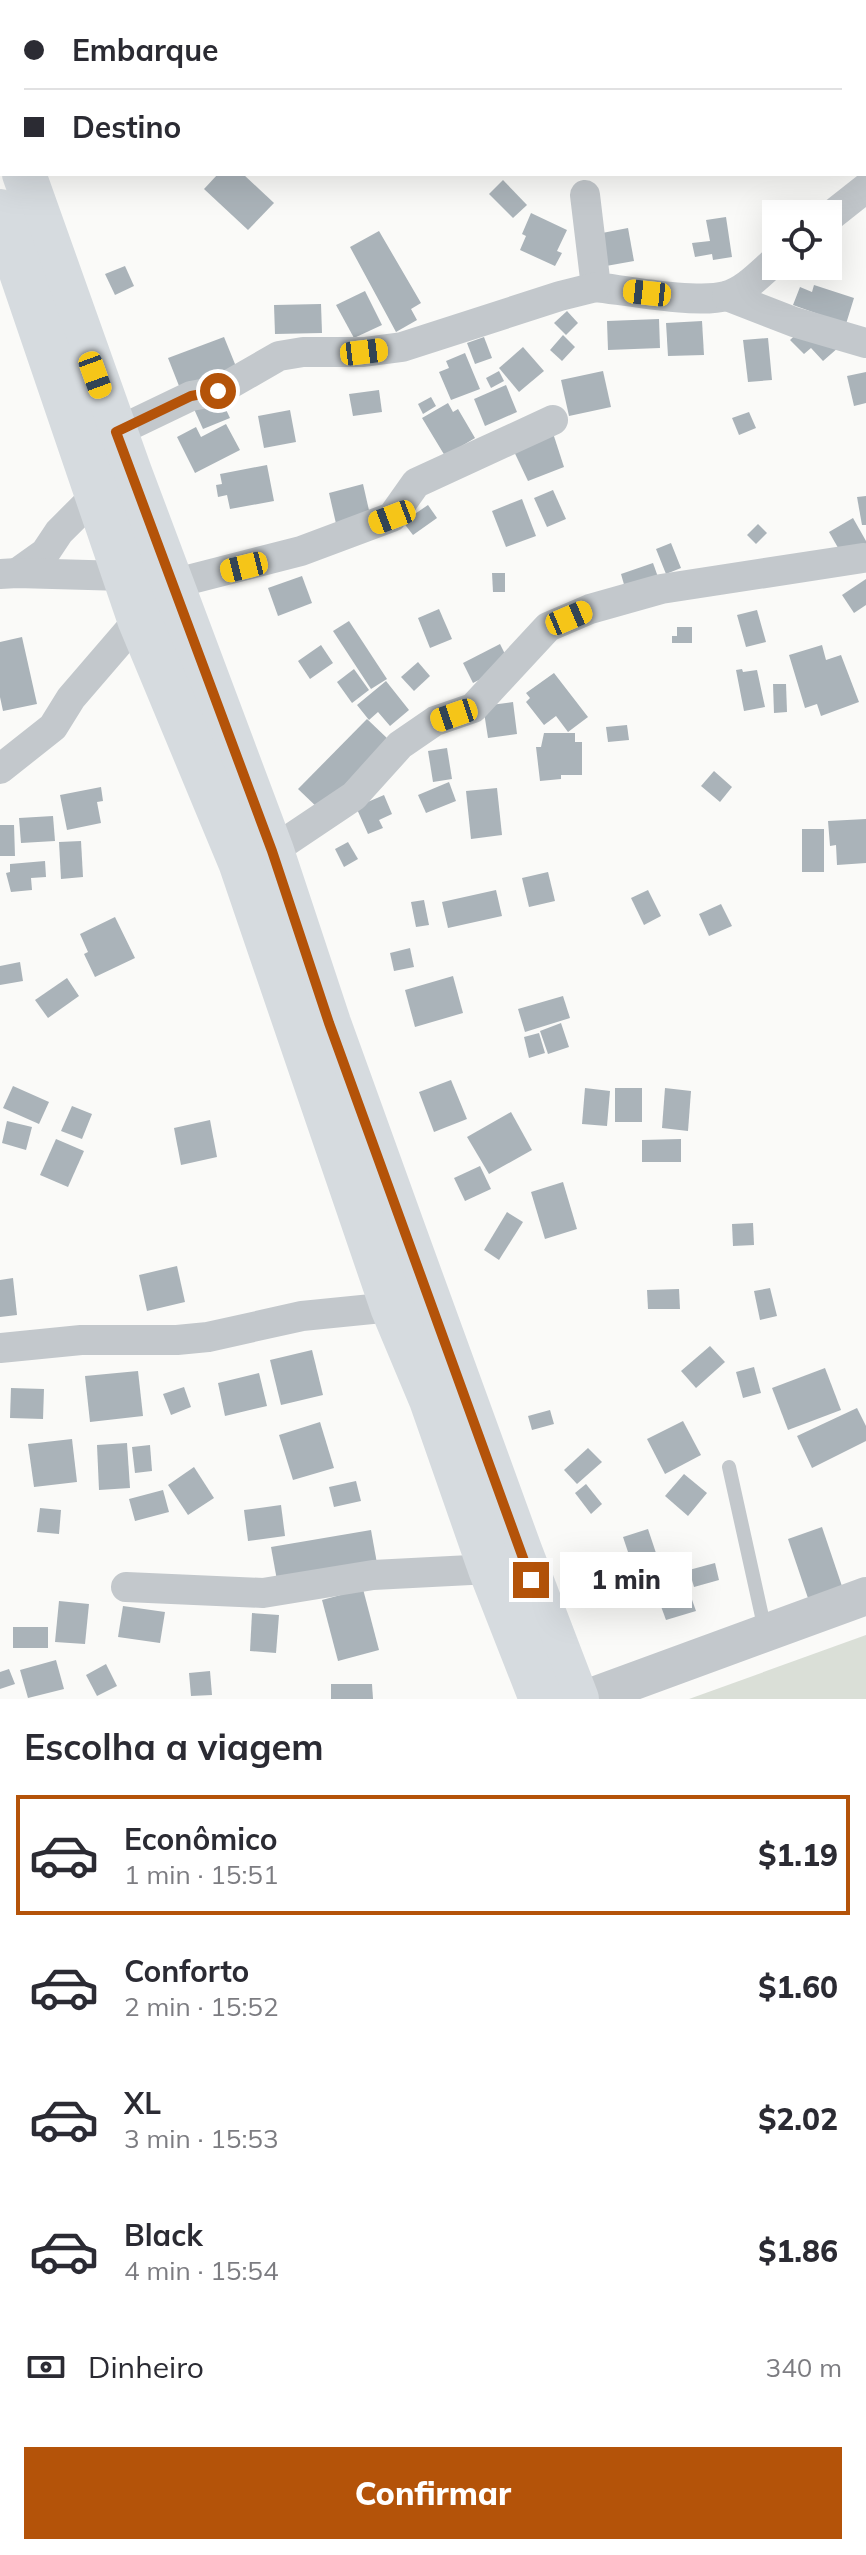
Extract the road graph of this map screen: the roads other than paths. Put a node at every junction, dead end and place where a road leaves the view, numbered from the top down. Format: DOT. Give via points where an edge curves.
graph roads {
  1 [pos="25,176"];
  2 [pos="866,188"];
  3 [pos="585,195"];
  4 [pos="842,207"];
  5 [pos="0,211"];
  6 [pos="762,272"];
  7 [pos="596,287"];
  8 [pos="727,296"];
  9 [pos="866,343"];
  10 [pos="553,420"];
  11 [pos="116,432"];
  12 [pos="97,494"];
  13 [pos="863,558"];
  14 [pos="8,574"];
  15 [pos="124,576"];
  16 [pos="172,584"];
  17 [pos="139,619"];
  18 [pos="0,769"];
  19 [pos="272,851"];
  20 [pos="392,1307"];
  21 [pos="0,1348"];
  22 [pos="729,1467"];
  23 [pos="490,1569"];
  24 [pos="126,1587"];
  25 [pos="866,1596"];
  26 [pos="765,1632"];
  27 [pos="541,1699"];
  28 [pos="577,1699"];
  29 [pos="585,1699"];
  1 -- 11 [label="highway"];
  2 -- 4 [label="street"];
  3 -- 7 [label="street"];
  5 -- 12 [label="highway"];
  6 -- 8 [label="street"];
  7 -- 8 [label="street"];
  7 -- 11 [label="street" via="402,347 279,356 218,391 191,396"];
  8 -- 9 [label="street"];
  10 -- 16 [label="street" via="416,483 392,517 301,551"];
  11 -- 16 [label="highway"];
  12 -- 14 [label="street" via="45,553"];
  12 -- 15 [label="highway"];
  13 -- 19 [label="street" via="661,589 548,627 473,708 435,721 400,745 354,796"];
  14 -- 15 [label="street"];
  15 -- 17 [label="highway"];
  16 -- 19 [label="highway"];
  17 -- 18 [label="street" via="53,727"];
  17 -- 20 [label="highway" via="240,862"];
  19 -- 28 [label="highway" via="329,1023"];
  20 -- 21 [label="street" via="302,1316 208,1337"];
  20 -- 23 [label="highway"];
  22 -- 26 [label="lane"];
  23 -- 24 [label="street" via="373,1575 263,1593"];
  23 -- 27 [label="highway"];
  25 -- 26 [label="street"];
  26 -- 29 [label="street"];
}
